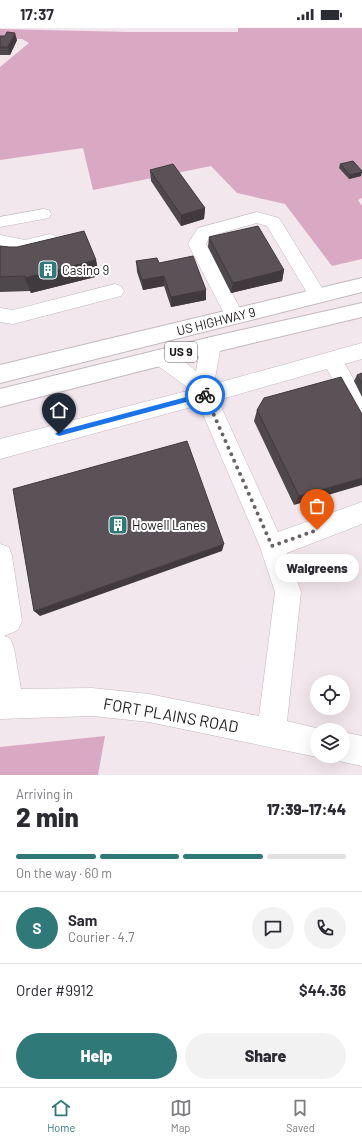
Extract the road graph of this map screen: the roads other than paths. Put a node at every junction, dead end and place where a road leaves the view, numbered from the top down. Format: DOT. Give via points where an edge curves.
graph roads {
  1 [pos="43,214"];
  2 [pos="0,222"];
  3 [pos="68,236"];
  4 [pos="0,241"];
  5 [pos="362,284"];
  6 [pos="115,291"];
  7 [pos="318,296"];
  8 [pos="362,310"];
  9 [pos="0,315"];
  10 [pos="235,316"];
  11 [pos="211,345"];
  12 [pos="362,352"];
  13 [pos="0,357"];
  14 [pos="160,357"];
  15 [pos="58,359"];
  16 [pos="332,360"];
  17 [pos="0,374"];
  18 [pos="204,391"];
  19 [pos="0,398"];
  20 [pos="362,412"];
  21 [pos="0,449"];
  22 [pos="362,513"];
  23 [pos="272,546"];
  24 [pos="0,556"];
  25 [pos="0,624"];
  26 [pos="0,648"];
  27 [pos="4,705"];
  28 [pos="271,732"];
  29 [pos="310,740"];
  30 [pos="350,748"];
  31 [pos="362,751"];
  1 -- 2 [label="street"];
  3 -- 4 [label="street" via="25,246"];
  5 -- 7 [label="highway, US HIGHWAY 9 / US 9"];
  6 -- 9 [label="street" via="12,317"];
  7 -- 10 [label="highway, US HIGHWAY 9 / US 9"];
  7 -- 10 [label="street" via="274,222 257,217 204,232 198,244"];
  8 -- 11 [label="highway, US HIGHWAY 9 / US 9"];
  10 -- 15 [label="highway, US HIGHWAY 9 / US 9"];
  11 -- 14 [label="highway, US HIGHWAY 9 / US 9"];
  11 -- 18 [label="street"];
  12 -- 16 [label="street"];
  13 -- 15 [label="highway"];
  14 -- 18 [label="street"];
  14 -- 19 [label="highway, US HIGHWAY 9 / US 9"];
  15 -- 17 [label="highway, US HIGHWAY 9 / US 9"];
  16 -- 18 [label="street"];
  16 -- 20 [label="street"];
  18 -- 21 [label="street"];
  18 -- 23 [label="street"];
  22 -- 23 [label="street"];
  23 -- 28 [label="street" via="288,592"];
  24 -- 25 [label="street" via="9,621"];
  26 -- 27 [label="street"];
  27 -- 28 [label="street, FORT PLAINS ROAD" via="92,702 149,708"];
  28 -- 29 [label="street, FORT PLAINS ROAD"];
  30 -- 31 [label="street"];
}
